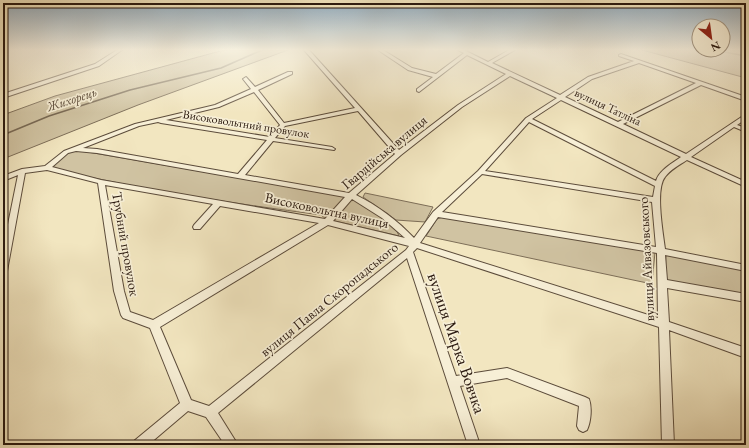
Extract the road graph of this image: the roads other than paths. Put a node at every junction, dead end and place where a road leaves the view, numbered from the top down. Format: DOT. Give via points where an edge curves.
graph roads {
  1 [pos="79,71"];
  2 [pos="325,71"];
  3 [pos="417,71"];
  4 [pos="444,71"];
  5 [pos="503,71"];
  6 [pos="610,71"];
  7 [pos="666,71"];
  8 [pos="290,73"];
  9 [pos="509,74"];
  10 [pos="437,76"];
  11 [pos="246,79"];
  12 [pos="700,83"];
  13 [pos="255,89"];
  14 [pos="419,90"];
  15 [pos="3,96"];
  16 [pos="561,97"];
  17 [pos="746,99"];
  18 [pos="360,109"];
  19 [pos="746,116"];
  20 [pos="528,119"];
  21 [pos="156,121"];
  22 [pos="619,124"];
  23 [pos="283,125"];
  24 [pos="733,125"];
  25 [pos="746,130"];
  26 [pos="272,139"];
  27 [pos="76,148"];
  28 [pos="332,149"];
  29 [pos="399,154"];
  30 [pos="686,156"];
  31 [pos="47,168"];
  32 [pos="22,171"];
  33 [pos="480,172"];
  34 [pos="239,176"];
  35 [pos="3,179"];
  36 [pos="101,182"];
  37 [pos="658,185"];
  38 [pos="746,185"];
  39 [pos="351,196"];
  40 [pos="656,200"];
  41 [pos="218,203"];
  42 [pos="436,214"];
  43 [pos="327,222"];
  44 [pos="197,227"];
  45 [pos="412,248"];
  46 [pos="661,251"];
  47 [pos="746,268"];
  48 [pos="3,271"];
  49 [pos="662,283"];
  50 [pos="746,298"];
  51 [pos="663,324"];
  52 [pos="154,325"];
  53 [pos="746,353"];
  54 [pos="453,382"];
  55 [pos="187,405"];
  56 [pos="210,412"];
  57 [pos="583,426"];
  58 [pos="138,445"];
  59 [pos="232,445"];
  60 [pos="474,445"];
  61 [pos="668,445"];
  1 -- 15 [label="street"];
  2 -- 18 [label="street"];
  3 -- 10 [label="street"];
  4 -- 10 [label="street"];
  5 -- 9 [label="street, вулиця Татліна"];
  6 -- 16 [label="street, вулиця Павла Скоропадського" via="590,78"];
  7 -- 12 [label="street"];
  8 -- 13 [label="street"];
  9 -- 16 [label="street, вулиця Татліна"];
  9 -- 29 [label="street, Гвардійська вулиця" via="460,106"];
  10 -- 14 [label="street"];
  11 -- 13 [label="street"];
  12 -- 17 [label="street"];
  12 -- 22 [label="street"];
  13 -- 21 [label="street" via="217,106"];
  13 -- 23 [label="street"];
  16 -- 20 [label="street, вулиця Павла Скоропадського"];
  16 -- 22 [label="street, вулиця Татліна"];
  18 -- 23 [label="street"];
  18 -- 29 [label="street"];
  19 -- 24 [label="street, вулиця Айвазовського"];
  20 -- 33 [label="street, вулиця Павла Скоропадського"];
  20 -- 37 [label="street"];
  21 -- 26 [label="street, Високовольтний провулок"];
  21 -- 27 [label="street" via="137,125"];
  22 -- 30 [label="street, вулиця Татліна"];
  23 -- 26 [label="street"];
  24 -- 25 [label="street"];
  24 -- 30 [label="street, вулиця Айвазовського"];
  26 -- 28 [label="street, Високовольтний провулок"];
  26 -- 34 [label="street"];
  27 -- 31 [label="street" via="66,152"];
  27 -- 34 [label="street, Високовольтна вулиця"];
  29 -- 39 [label="street, Гвардійська вулиця"];
  30 -- 37 [label="street, вулиця Айвазовського" via="660,178"];
  30 -- 38 [label="street, вулиця Татліна"];
  31 -- 32 [label="street"];
  31 -- 36 [label="street, Високовольтна вулиця"];
  32 -- 35 [label="street"];
  32 -- 48 [label="street"];
  33 -- 40 [label="street"];
  33 -- 42 [label="street, вулиця Павла Скоропадського"];
  34 -- 39 [label="street, Високовольтна вулиця"];
  36 -- 41 [label="street, Високовольтна вулиця"];
  36 -- 52 [label="street, Трубний провулок" via="119,291 126,315"];
  37 -- 40 [label="street, вулиця Айвазовського"];
  39 -- 43 [label="street, Гвардійська вулиця"];
  39 -- 45 [label="street, Високовольтна вулиця" via="369,204 396,224"];
  40 -- 46 [label="street, вулиця Айвазовського"];
  41 -- 43 [label="street, Високовольтна вулиця"];
  41 -- 44 [label="street"];
  42 -- 45 [label="street, вулиця Павла Скоропадського"];
  42 -- 46 [label="street"];
  43 -- 45 [label="street, Високовольтна вулиця"];
  43 -- 52 [label="street, Гвардійська вулиця"];
  45 -- 51 [label="street, Високовольтна вулиця"];
  45 -- 54 [label="street, вулиця Марка Вовчка"];
  45 -- 56 [label="street, вулиця Павла Скоропадського"];
  46 -- 47 [label="street"];
  46 -- 49 [label="street, вулиця Айвазовського"];
  49 -- 50 [label="street"];
  49 -- 51 [label="street, вулиця Айвазовського"];
  51 -- 53 [label="street, Високовольтна вулиця"];
  51 -- 61 [label="street, вулиця Айвазовського"];
  52 -- 55 [label="street"];
  54 -- 57 [label="street" via="507,373 586,403"];
  54 -- 60 [label="street, вулиця Марка Вовчка"];
  55 -- 56 [label="street"];
  55 -- 58 [label="street"];
  56 -- 59 [label="street"];
}
